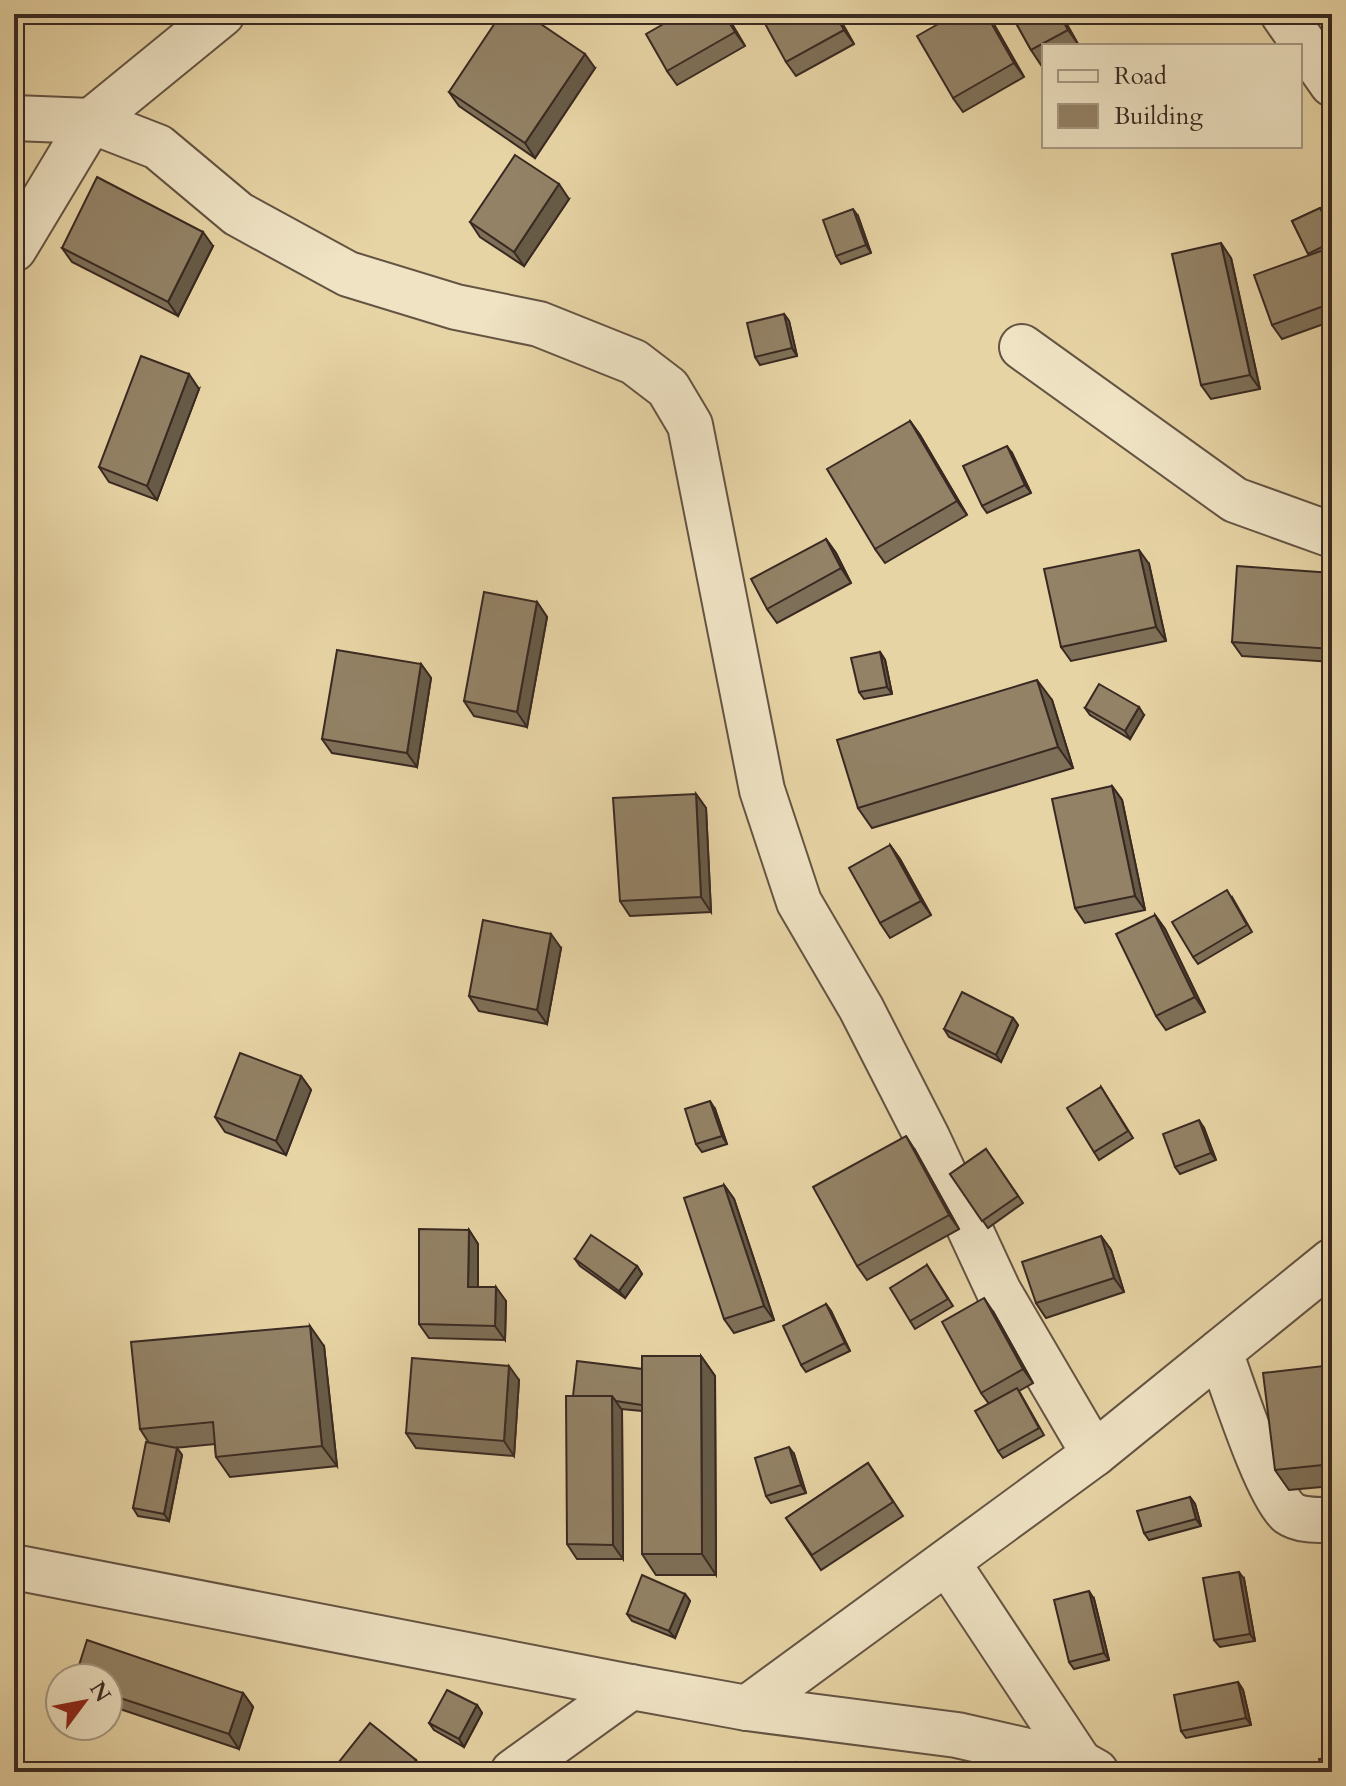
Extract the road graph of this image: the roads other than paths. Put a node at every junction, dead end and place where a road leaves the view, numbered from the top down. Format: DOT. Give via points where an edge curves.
graph roads {
  1 [pos="222,14"];
  2 [pos="1283,14"];
  3 [pos="1332,84"];
  4 [pos="14,118"];
  5 [pos="91,121"];
  6 [pos="14,249"];
  7 [pos="1022,347"];
  8 [pos="1332,535"];
  9 [pos="1332,1261"];
  10 [pos="1220,1352"];
  11 [pos="1094,1454"];
  12 [pos="1332,1520"];
  13 [pos="947,1562"];
  14 [pos="14,1567"];
  15 [pos="631,1687"];
  16 [pos="747,1708"];
  17 [pos="1088,1767"];
  18 [pos="513,1772"];
  1 -- 5 [label="street"];
  2 -- 3 [label="street"];
  4 -- 5 [label="street"];
  5 -- 6 [label="street"];
  5 -- 11 [label="street" via="158,147 238,214 348,274 456,307 539,324 634,362 668,388 690,425 762,790 799,902 861,1008 999,1292"];
  7 -- 8 [label="street" via="1235,500"];
  9 -- 10 [label="street"];
  10 -- 11 [label="street"];
  10 -- 12 [label="street" via="1275,1493 1290,1514"];
  11 -- 13 [label="street"];
  13 -- 16 [label="street"];
  13 -- 17 [label="street"];
  14 -- 15 [label="street"];
  15 -- 16 [label="street"];
  15 -- 18 [label="street"];
  16 -- 17 [label="street" via="957,1735"];
}
